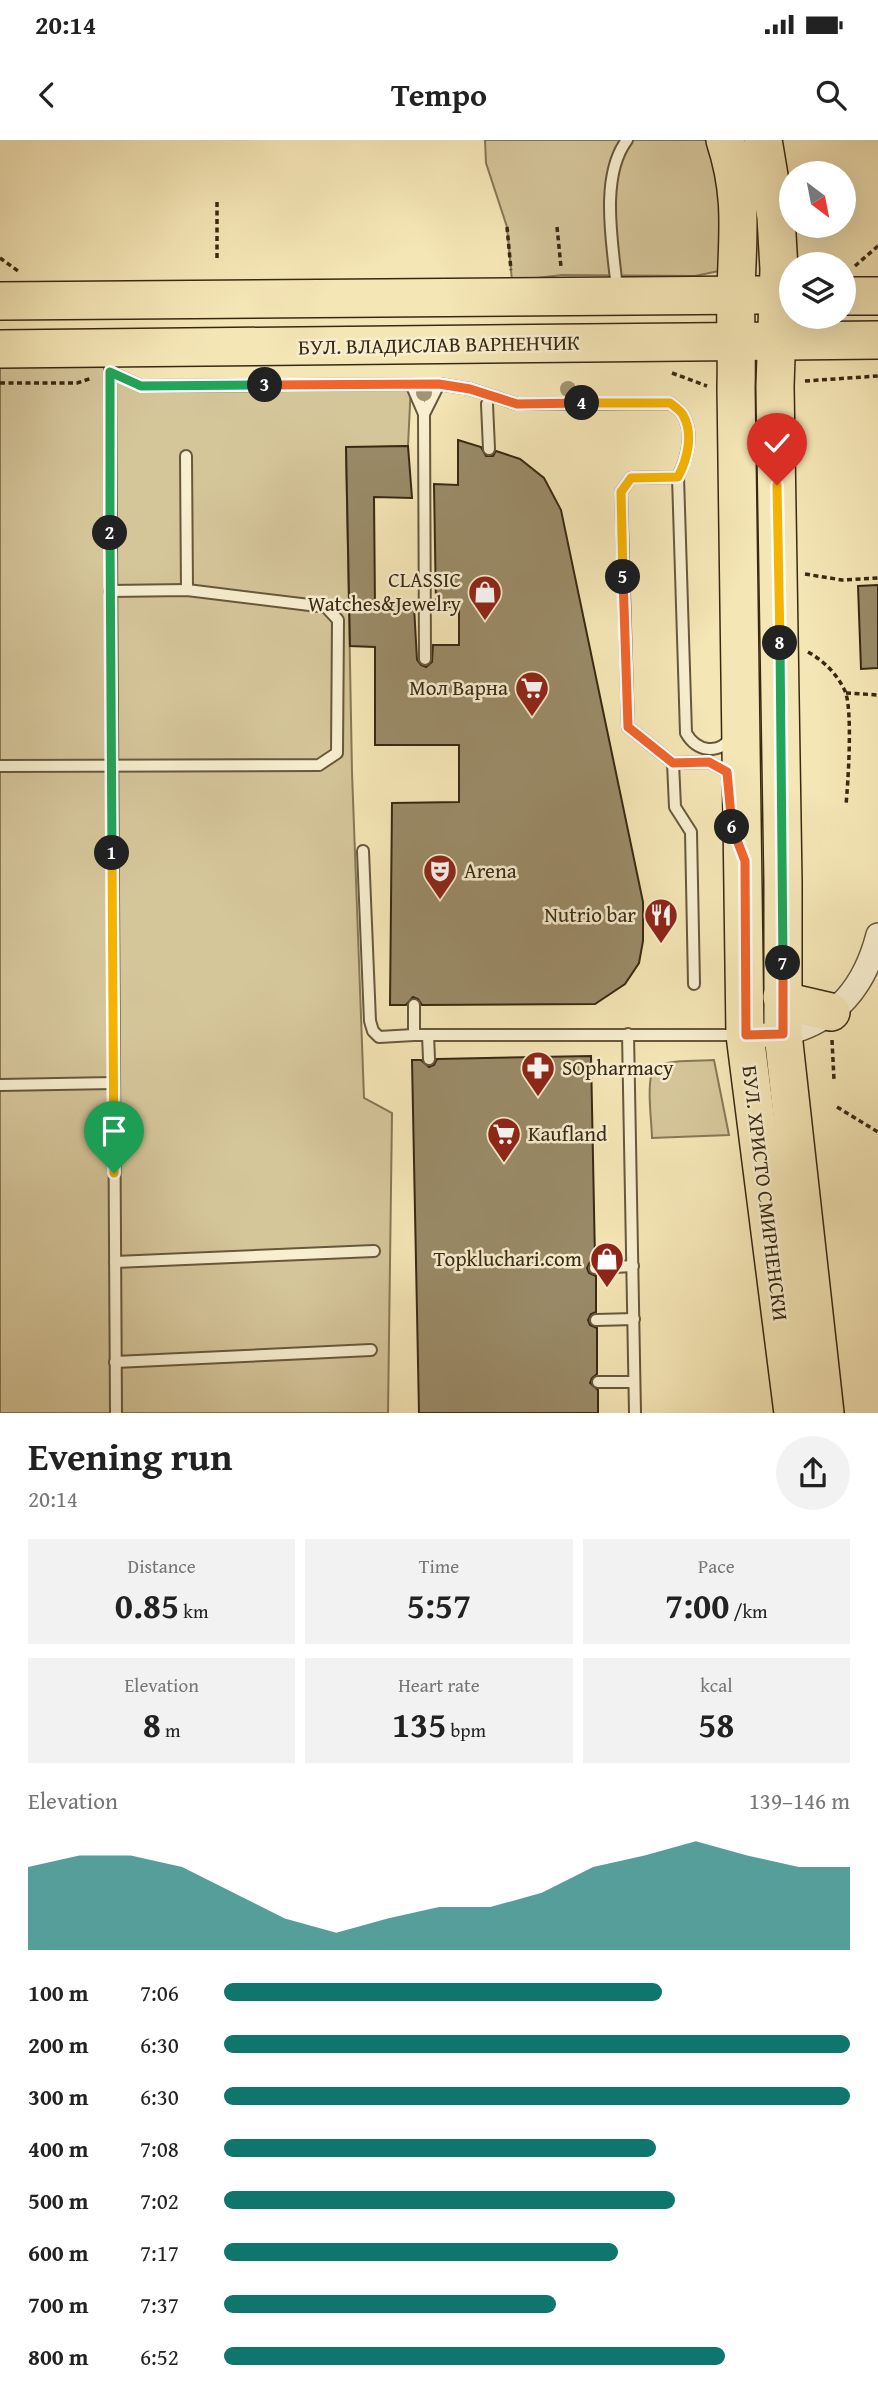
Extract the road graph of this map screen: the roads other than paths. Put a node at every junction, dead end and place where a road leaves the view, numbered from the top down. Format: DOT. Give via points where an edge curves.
graph roads {
  1 [pos="627,140"];
  2 [pos="725,140"];
  3 [pos="763,140"];
  4 [pos="780,252"];
  5 [pos="856,287"];
  6 [pos="736,295"];
  7 [pos="617,296"];
  8 [pos="779,296"];
  9 [pos="878,296"];
  10 [pos="0,302"];
  11 [pos="779,329"];
  12 [pos="878,340"];
  13 [pos="737,342"];
  14 [pos="777,342"];
  15 [pos="0,349"];
  16 [pos="109,360"];
  17 [pos="411,384"];
  18 [pos="439,384"];
  19 [pos="470,389"];
  20 [pos="487,404"];
  21 [pos="517,404"];
  22 [pos="424,414"];
  23 [pos="489,449"];
  24 [pos="186,456"];
  25 [pos="678,477"];
  26 [pos="110,590"];
  27 [pos="187,590"];
  28 [pos="425,659"];
  29 [pos="741,698"];
  30 [pos="673,763"];
  31 [pos="111,764"];
  32 [pos="0,766"];
  33 [pos="729,798"];
  34 [pos="730,811"];
  35 [pos="363,851"];
  36 [pos="745,861"];
  37 [pos="878,935"];
  38 [pos="694,985"];
  39 [pos="782,997"];
  40 [pos="414,1005"];
  41 [pos="831,1012"];
  42 [pos="628,1034"];
  43 [pos="783,1034"];
  44 [pos="414,1035"];
  45 [pos="428,1035"];
  46 [pos="746,1035"];
  47 [pos="429,1059"];
  48 [pos="114,1083"];
  49 [pos="0,1085"];
  50 [pos="374,1251"];
  51 [pos="115,1262"];
  52 [pos="633,1266"];
  53 [pos="595,1268"];
  54 [pos="634,1319"];
  55 [pos="596,1320"];
  56 [pos="371,1350"];
  57 [pos="116,1362"];
  58 [pos="598,1382"];
  59 [pos="634,1382"];
  60 [pos="116,1413"];
  61 [pos="635,1413"];
  62 [pos="793,1413"];
  63 [pos="825,1413"];
  1 -- 7 [label="lane" via="611,179"];
  2 -- 6 [label="main road, БУЛ. ХРИСТО СМИРНЕНСКИ" via="736,174 740,239"];
  3 -- 4 [label="main road, БУЛ. ХРИСТО СМИРНЕНСКИ"];
  5 -- 9 [label="main road"];
  6 -- 7 [label="main road"];
  6 -- 8 [label="main road"];
  6 -- 13 [label="main road, БУЛ. ХРИСТО СМИРНЕНСКИ"];
  7 -- 10 [label="main road"];
  11 -- 14 [label="main road, БУЛ. ХРИСТО СМИРНЕНСКИ"];
  12 -- 14 [label="main road, БУЛ. ВЛАДИСЛАВ ВАРНЕНЧИК"];
  13 -- 14 [label="main road, БУЛ. ВЛАДИСЛАВ ВАРНЕНЧИК"];
  13 -- 16 [label="main road, БУЛ. ВЛАДИСЛАВ ВАРНЕНЧИК"];
  13 -- 29 [label="main road, БУЛ. ХРИСТО СМИРНЕНСКИ"];
  14 -- 39 [label="main road, БУЛ. ХРИСТО СМИРНЕНСКИ"];
  15 -- 16 [label="main road, БУЛ. ВЛАДИСЛАВ ВАРНЕНЧИК"];
  16 -- 17 [label="lane" via="141,386"];
  16 -- 26 [label="lane"];
  17 -- 18 [label="lane"];
  17 -- 22 [label="lane"];
  18 -- 19 [label="lane"];
  18 -- 22 [label="lane"];
  19 -- 20 [label="lane"];
  19 -- 21 [label="lane"];
  20 -- 21 [label="lane"];
  20 -- 23 [label="lane"];
  21 -- 25 [label="lane" via="670,403 683,415 688,439 687,460"];
  22 -- 28 [label="lane"];
  24 -- 27 [label="lane"];
  25 -- 29 [label="lane" via="686,733 690,740 705,749 725,746 735,734"];
  25 -- 30 [label="lane" via="631,478 621,492 628,727"];
  26 -- 27 [label="lane"];
  26 -- 31 [label="lane"];
  27 -- 31 [label="lane" via="326,607 338,620 337,753 319,765"];
  29 -- 36 [label="main road, БУЛ. ХРИСТО СМИРНЕНСКИ"];
  30 -- 33 [label="lane" via="709,762 727,772"];
  30 -- 38 [label="lane" via="675,807 691,832"];
  31 -- 32 [label="lane"];
  31 -- 48 [label="lane"];
  34 -- 36 [label="lane"];
  35 -- 44 [label="lane" via="370,1021 379,1037"];
  36 -- 46 [label="main road, БУЛ. ХРИСТО СМИРНЕНСКИ"];
  37 -- 41 [label="street" via="871,963 857,988"];
  39 -- 41 [label="main road"];
  39 -- 43 [label="main road, БУЛ. ХРИСТО СМИРНЕНСКИ"];
  40 -- 44 [label="lane"];
  41 -- 43 [label="street"];
  42 -- 45 [label="lane"];
  42 -- 46 [label="lane"];
  42 -- 52 [label="lane"];
  43 -- 46 [label="street"];
  43 -- 63 [label="main road, БУЛ. ХРИСТО СМИРНЕНСКИ"];
  44 -- 45 [label="lane"];
  45 -- 47 [label="lane"];
  46 -- 62 [label="main road, БУЛ. ХРИСТО СМИРНЕНСКИ"];
  48 -- 49 [label="lane"];
  48 -- 51 [label="lane"];
  50 -- 51 [label="lane"];
  51 -- 57 [label="lane"];
  52 -- 53 [label="lane"];
  52 -- 54 [label="lane"];
  54 -- 55 [label="lane"];
  54 -- 59 [label="lane"];
  56 -- 57 [label="lane"];
  57 -- 60 [label="lane"];
  58 -- 59 [label="lane"];
  59 -- 61 [label="lane"];
}
